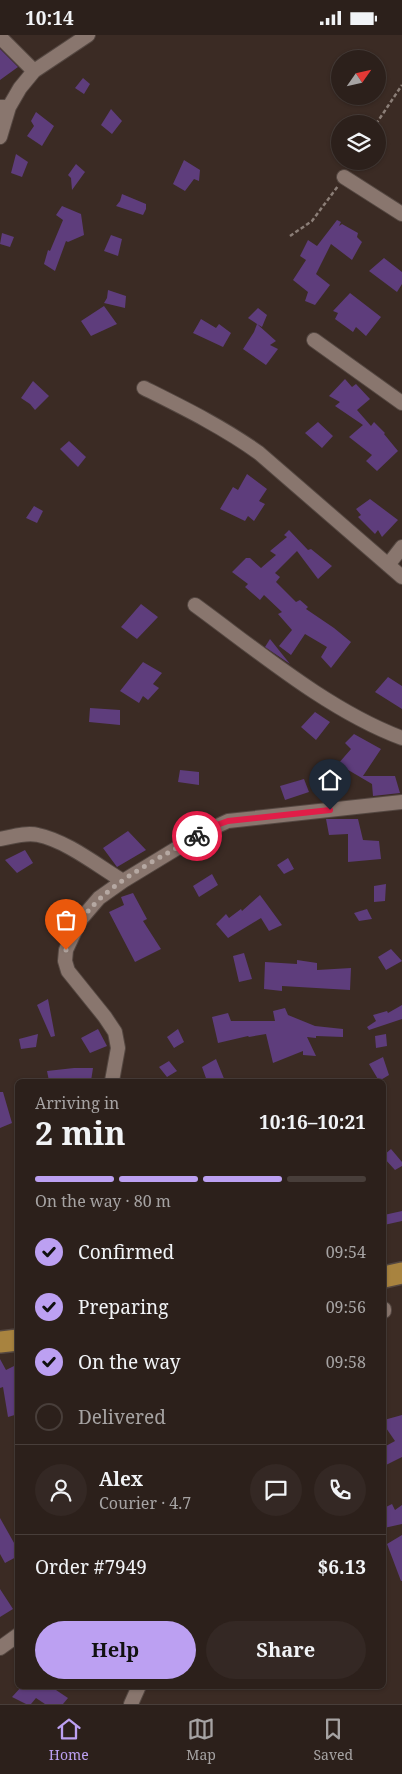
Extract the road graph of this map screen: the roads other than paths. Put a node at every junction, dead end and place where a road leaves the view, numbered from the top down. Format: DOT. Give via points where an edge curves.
graph roads {
  1 [pos="88,35"];
  2 [pos="0,37"];
  3 [pos="34,71"];
  4 [pos="5,107"];
  5 [pos="0,137"];
  6 [pos="344,177"];
  7 [pos="402,214"];
  8 [pos="314,340"];
  9 [pos="144,388"];
  10 [pos="402,403"];
  11 [pos="402,547"];
  12 [pos="388,565"];
  13 [pos="402,577"];
  14 [pos="195,605"];
  15 [pos="402,738"];
  16 [pos="402,802"];
  17 [pos="0,839"];
  18 [pos="123,881"];
  19 [pos="112,1079"];
  20 [pos="402,1273"];
  21 [pos="386,1277"];
  22 [pos="15,1340"];
  23 [pos="0,1343"];
  24 [pos="15,1637"];
  25 [pos="0,1648"];
  26 [pos="138,1689"];
  27 [pos="131,1704"];
  1 -- 3 [label="street"];
  2 -- 3 [label="street"];
  3 -- 4 [label="street"];
  4 -- 5 [label="street"];
  6 -- 7 [label="street"];
  8 -- 10 [label="street"];
  9 -- 12 [label="street" via="227,431 259,453"];
  11 -- 12 [label="street"];
  12 -- 13 [label="street"];
  14 -- 15 [label="street" via="346,712"];
  16 -- 18 [label="street" via="228,821"];
  17 -- 18 [label="street" via="37,834 61,844"];
  18 -- 19 [label="street" via="99,898 81,919 66,950 65,961 68,971 115,1032 118,1047"];
  20 -- 21 [label="main road"];
  22 -- 23 [label="main road"];
  24 -- 25 [label="street"];
  26 -- 27 [label="street"];
}
